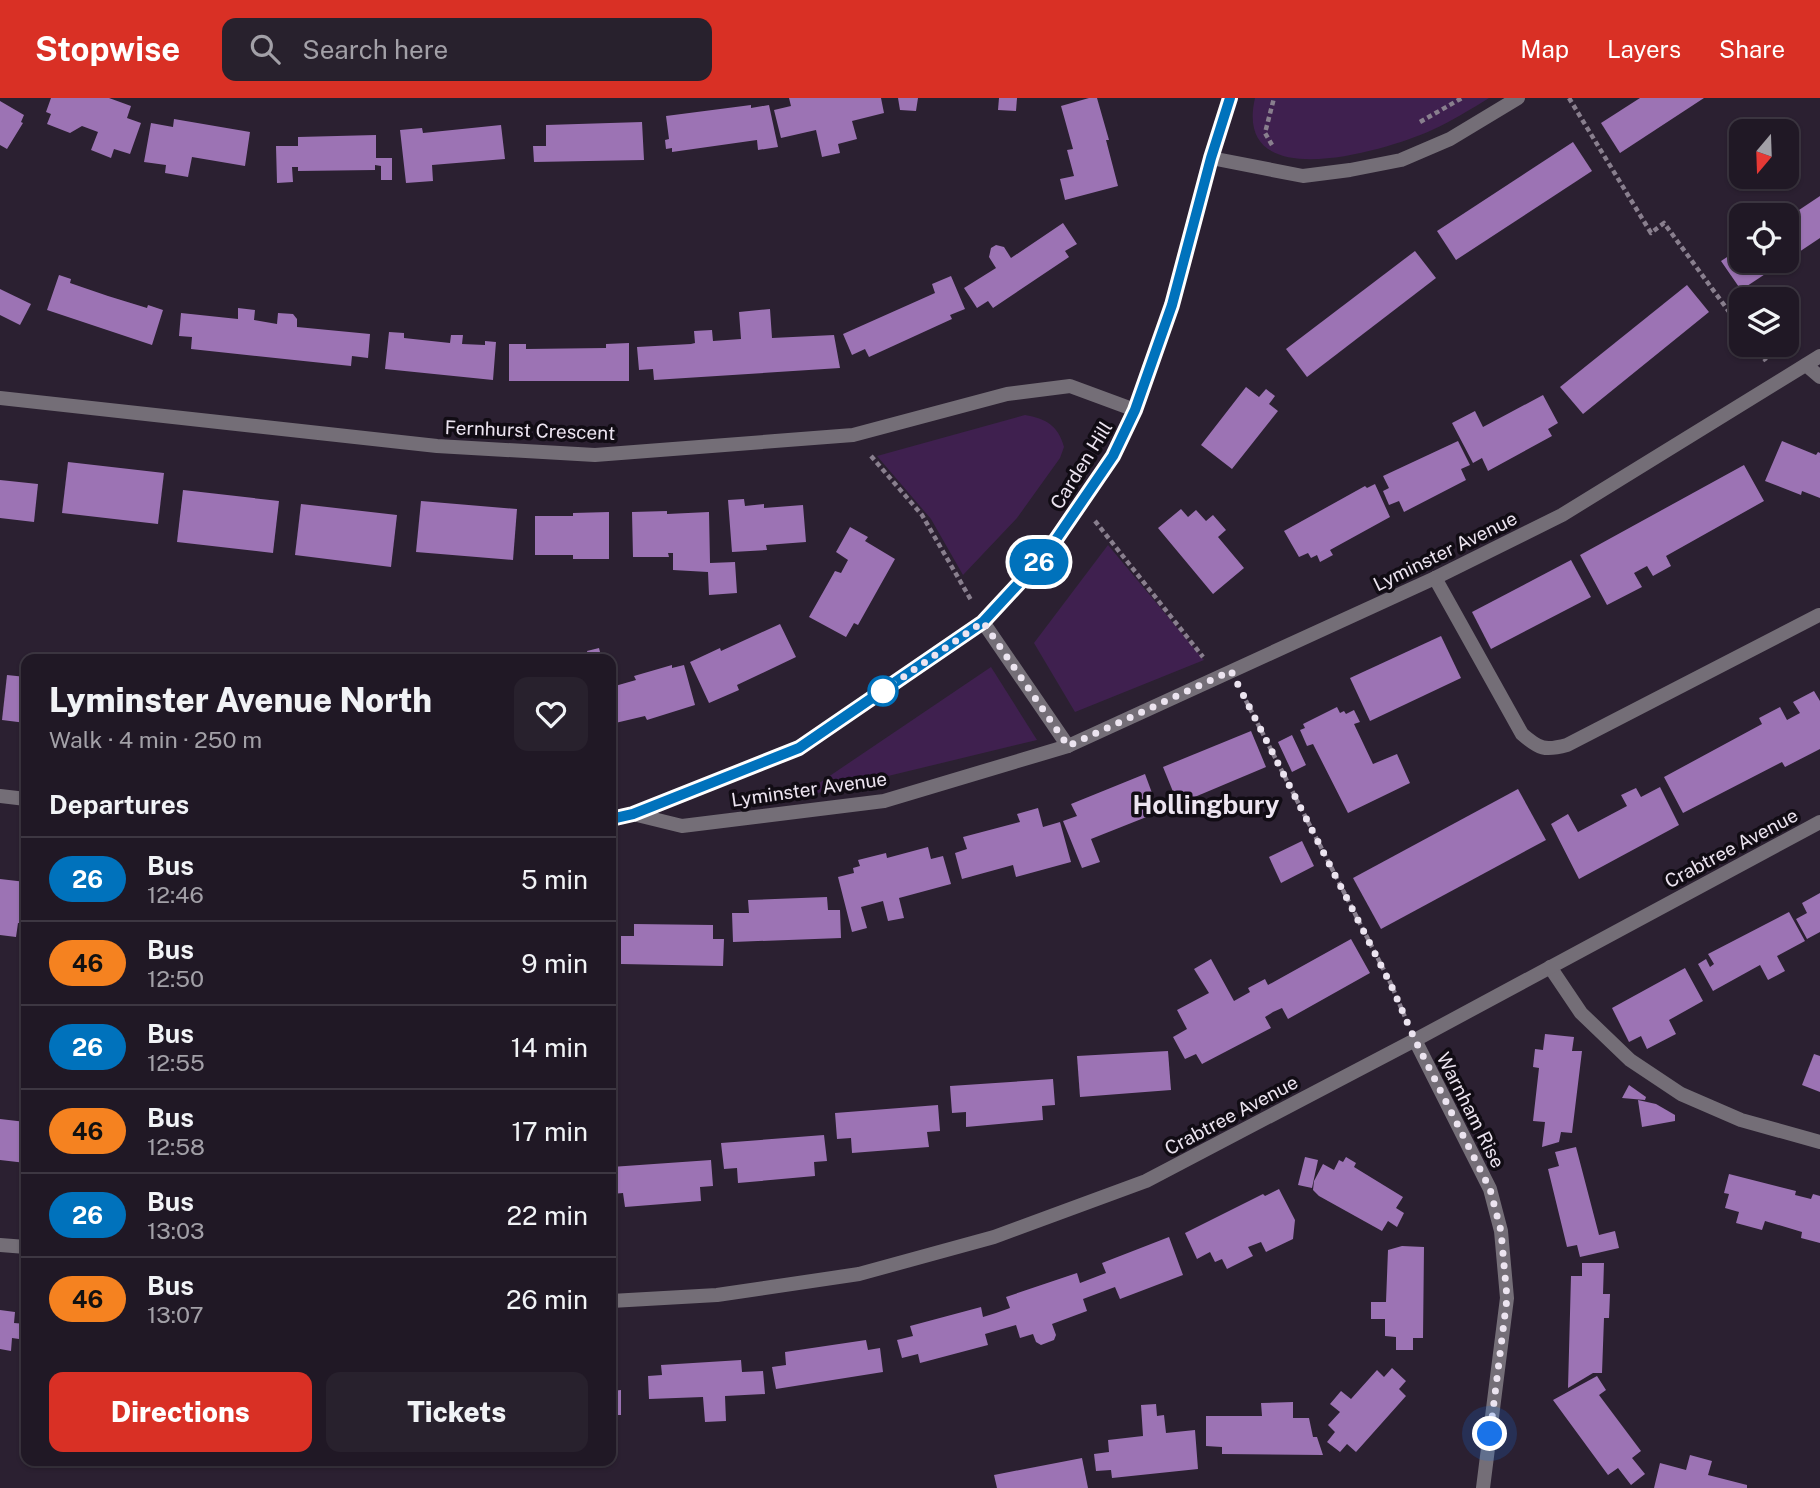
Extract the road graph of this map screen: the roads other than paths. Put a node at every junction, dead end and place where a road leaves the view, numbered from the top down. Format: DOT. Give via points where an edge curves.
graph roads {
  1 [pos="1230,98"];
  2 [pos="1518,98"];
  3 [pos="1211,158"];
  4 [pos="1820,356"];
  5 [pos="1806,365"];
  6 [pos="1820,377"];
  7 [pos="0,398"];
  8 [pos="1135,410"];
  9 [pos="1435,578"];
  10 [pos="1819,615"];
  11 [pos="983,622"];
  12 [pos="1068,746"];
  13 [pos="0,796"];
  14 [pos="21,798"];
  15 [pos="633,814"];
  16 [pos="616,818"];
  17 [pos="1820,822"];
  18 [pos="1550,967"];
  19 [pos="1415,1040"];
  20 [pos="1820,1142"];
  21 [pos="0,1245"];
  22 [pos="21,1247"];
  23 [pos="616,1301"];
  24 [pos="1483,1488"];
  1 -- 3 [label="street, Carden Hill"];
  2 -- 3 [label="street" via="1450,139 1401,160 1350,170 1303,176"];
  3 -- 8 [label="street, Carden Hill" via="1172,305"];
  4 -- 5 [label="street, Lyminster Avenue"];
  5 -- 6 [label="street"];
  5 -- 9 [label="street, Lyminster Avenue" via="1562,515"];
  7 -- 8 [label="street, Fernhurst Crescent" via="436,446 595,455 853,435 1007,394 1070,386"];
  8 -- 11 [label="street, Carden Hill" via="1113,456 1046,554"];
  9 -- 10 [label="street" via="1522,734 1547,749 1567,745"];
  9 -- 12 [label="street, Lyminster Avenue"];
  11 -- 12 [label="street"];
  11 -- 15 [label="street, Carden Hill" via="799,748"];
  12 -- 15 [label="street, Lyminster Avenue" via="884,801 682,826"];
  13 -- 14 [label="street"];
  15 -- 16 [label="street, Carden Hill"];
  17 -- 18 [label="street, Crabtree Avenue"];
  18 -- 19 [label="street, Crabtree Avenue"];
  18 -- 20 [label="street" via="1581,1013 1630,1060 1681,1094 1741,1120"];
  19 -- 23 [label="street, Crabtree Avenue" via="1146,1181 994,1237 859,1274 717,1295"];
  19 -- 24 [label="street, Warnham Rise" via="1490,1189 1501,1231 1507,1298"];
  21 -- 22 [label="street"];
}
